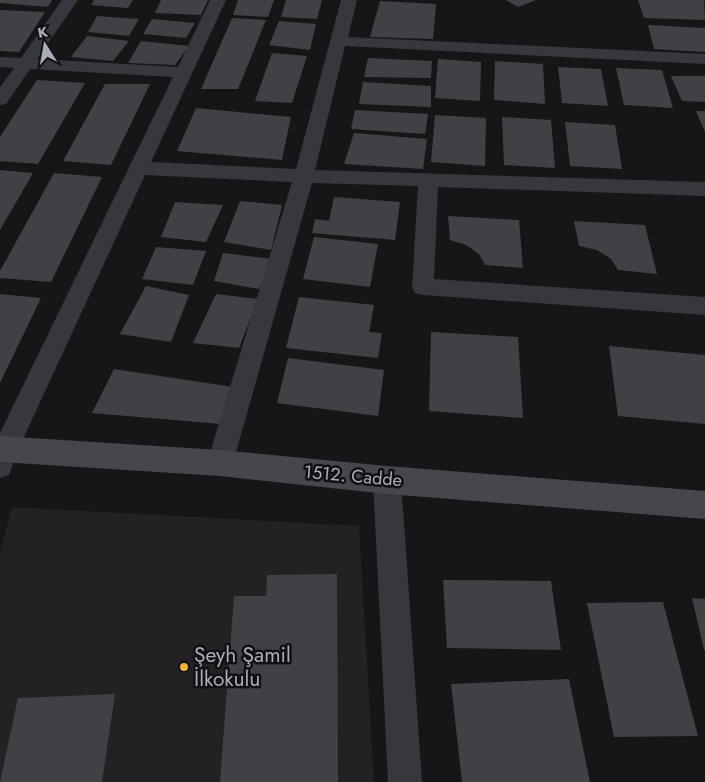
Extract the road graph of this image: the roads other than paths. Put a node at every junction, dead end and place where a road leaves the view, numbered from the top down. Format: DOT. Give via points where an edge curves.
graph roads {
  1 [pos="70,0"];
  2 [pos="218,0"];
  3 [pos="349,0"];
  4 [pos="338,41"];
  5 [pos="705,59"];
  6 [pos="0,62"];
  7 [pos="25,64"];
  8 [pos="184,72"];
  9 [pos="0,100"];
  10 [pos="138,168"];
  11 [pos="304,176"];
  12 [pos="428,180"];
  13 [pos="705,189"];
  14 [pos="705,306"];
  15 [pos="2,455"];
  16 [pos="220,463"];
  17 [pos="387,480"];
  18 [pos="705,506"];
  19 [pos="405,782"];
  1 -- 7 [label="street"];
  2 -- 8 [label="street"];
  3 -- 4 [label="street"];
  4 -- 5 [label="street"];
  4 -- 11 [label="street"];
  6 -- 7 [label="street"];
  7 -- 8 [label="street"];
  7 -- 9 [label="street"];
  8 -- 10 [label="street"];
  10 -- 11 [label="street"];
  10 -- 15 [label="street"];
  11 -- 12 [label="street"];
  11 -- 16 [label="street"];
  12 -- 13 [label="street"];
  12 -- 14 [label="street" via="423,287"];
  15 -- 16 [label="street, 1512. Cadde"];
  16 -- 17 [label="street, 1512. Cadde"];
  17 -- 18 [label="street, 1512. Cadde"];
  17 -- 19 [label="street"];
}
